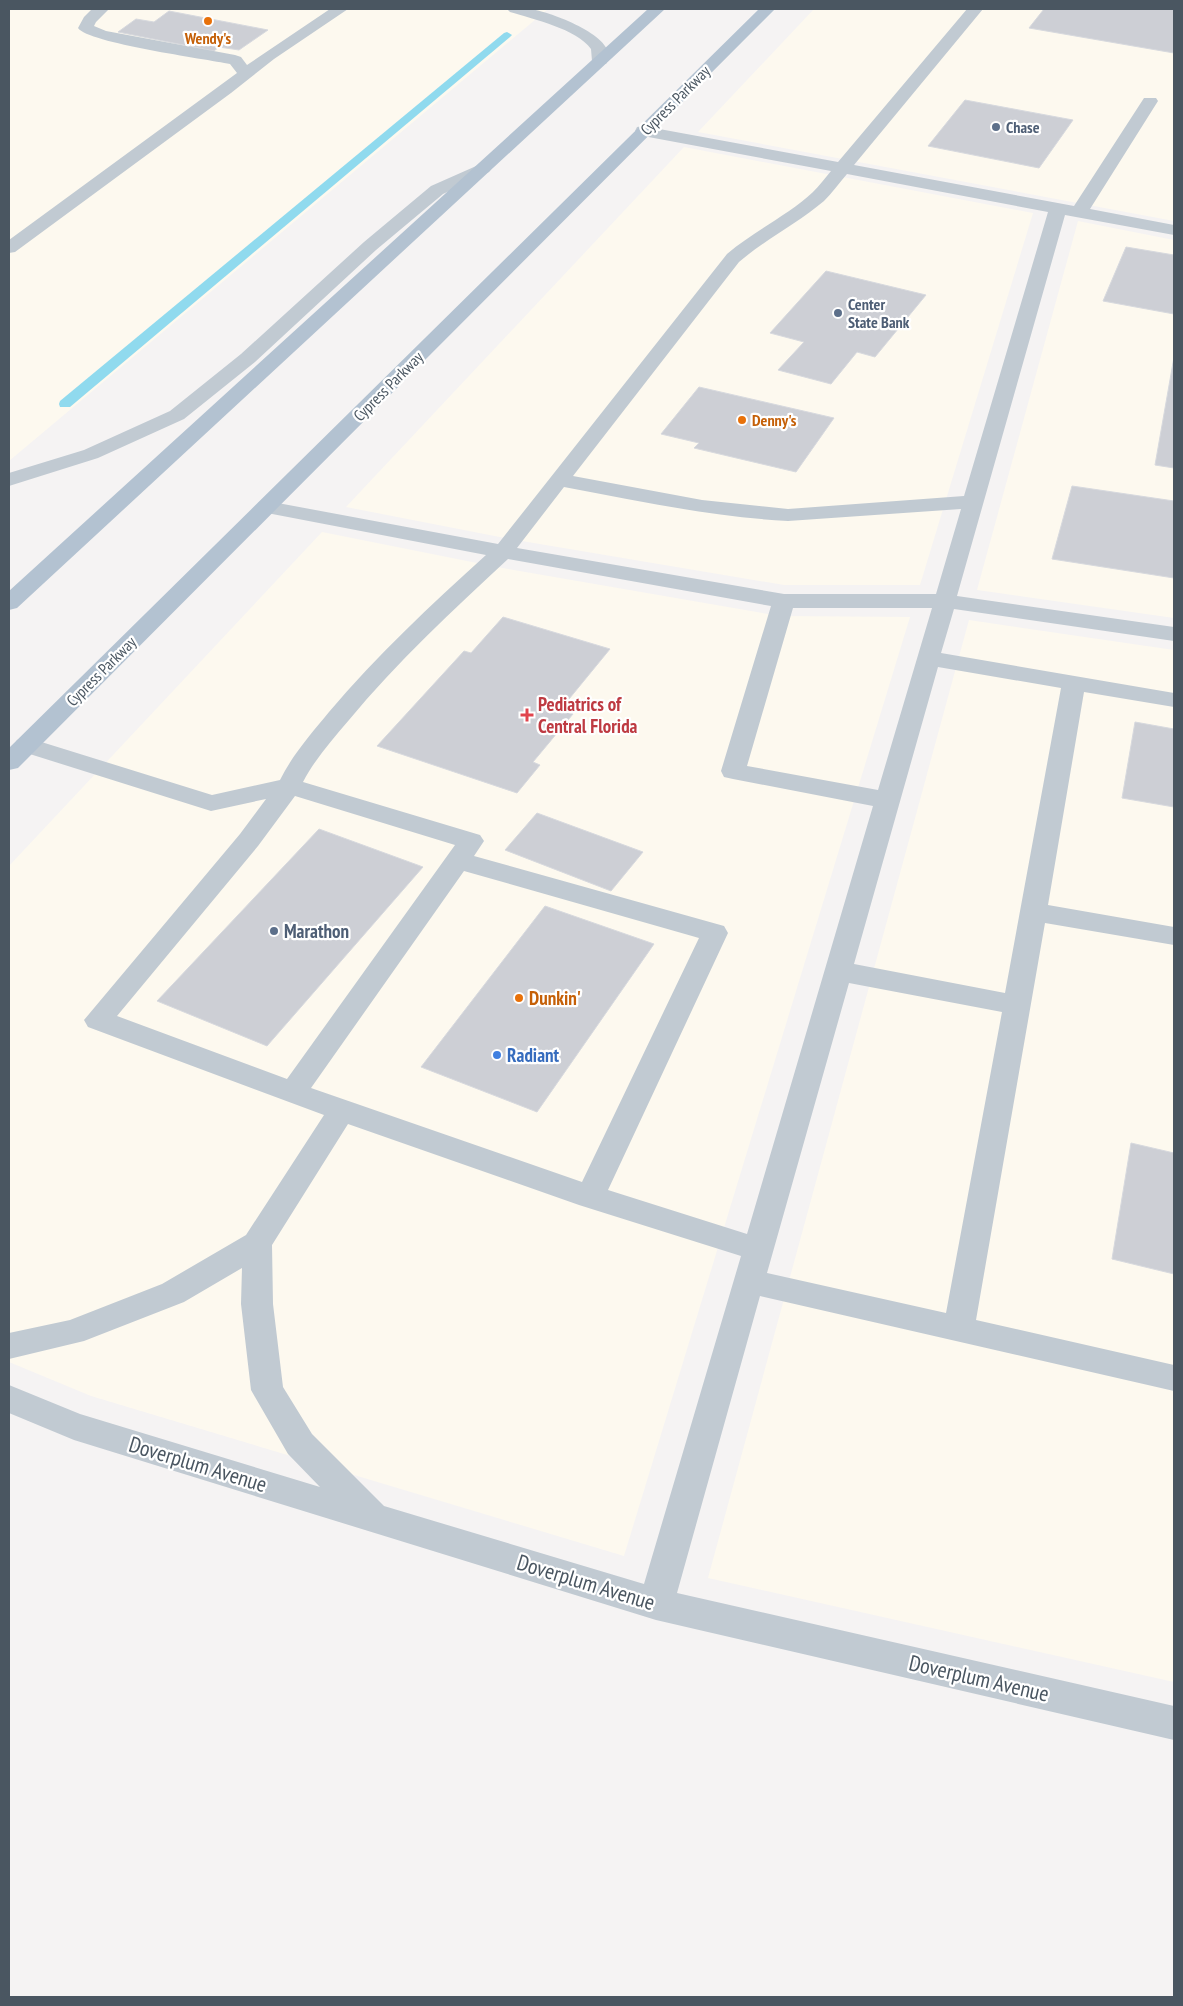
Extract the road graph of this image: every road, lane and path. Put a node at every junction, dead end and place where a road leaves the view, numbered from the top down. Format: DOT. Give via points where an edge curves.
graph roads {
  1 [pos="101,9"];
  2 [pos="340,9"];
  3 [pos="516,9"];
  4 [pos="531,9"];
  5 [pos="657,9"];
  6 [pos="767,9"];
  7 [pos="975,9"];
  8 [pos="600,61"];
  9 [pos="246,73"];
  10 [pos="1150,101"];
  11 [pos="643,131"];
  12 [pos="483,168"];
  13 [pos="844,168"];
  14 [pos="1069,210"];
  15 [pos="1174,230"];
  16 [pos="9,248"];
  17 [pos="9,480"];
  18 [pos="558,480"];
  19 [pos="973,502"];
  20 [pos="267,507"];
  21 [pos="503,552"];
  22 [pos="784,601"];
  23 [pos="945,601"];
  24 [pos="9,602"];
  25 [pos="1174,634"];
  26 [pos="928,658"];
  27 [pos="1074,684"];
  28 [pos="1174,700"];
  29 [pos="17,754"];
  30 [pos="290,786"];
  31 [pos="887,800"];
  32 [pos="457,860"];
  33 [pos="1033,912"];
  34 [pos="1174,936"];
  35 [pos="838,971"];
  36 [pos="1016,1005"];
  37 [pos="293,1092"];
  38 [pos="342,1110"];
  39 [pos="590,1197"];
  40 [pos="257,1244"];
  41 [pos="758,1249"];
  42 [pos="749,1281"];
  43 [pos="958,1329"];
  44 [pos="9,1346"];
  45 [pos="1174,1378"];
  46 [pos="9,1399"];
  47 [pos="374,1518"];
  48 [pos="656,1604"];
  49 [pos="1174,1723"];
  1 -- 9 [label="street" via="89,20 86,28 102,35 234,60"];
  2 -- 9 [label="street"];
  3 -- 4 [label="street"];
  3 -- 8 [label="street" via="582,34 599,49"];
  5 -- 8 [label="main road"];
  6 -- 11 [label="main road, Cypress Parkway"];
  7 -- 13 [label="street"];
  8 -- 12 [label="main road"];
  9 -- 16 [label="street"];
  10 -- 14 [label="street"];
  11 -- 13 [label="street"];
  11 -- 20 [label="main road, Cypress Parkway"];
  12 -- 17 [label="street" via="437,190 370,246 248,358 177,415 91,454"];
  12 -- 24 [label="main road"];
  13 -- 14 [label="street"];
  13 -- 18 [label="street" via="810,204 761,235 733,258"];
  14 -- 15 [label="street"];
  14 -- 19 [label="street"];
  18 -- 19 [label="street" via="764,514"];
  18 -- 21 [label="street"];
  19 -- 23 [label="street"];
  20 -- 21 [label="street"];
  20 -- 29 [label="main road, Cypress Parkway"];
  21 -- 22 [label="street"];
  21 -- 30 [label="street" via="365,685 301,762"];
  22 -- 23 [label="street"];
  22 -- 31 [label="street" via="733,771"];
  23 -- 25 [label="street"];
  23 -- 26 [label="street"];
  26 -- 27 [label="street"];
  26 -- 31 [label="street"];
  27 -- 28 [label="street"];
  27 -- 33 [label="street"];
  29 -- 30 [label="street" via="211,803"];
  30 -- 32 [label="street" via="471,841"];
  30 -- 37 [label="street" via="249,840 98,1020"];
  31 -- 35 [label="street"];
  32 -- 37 [label="street"];
  32 -- 39 [label="street" via="715,933"];
  33 -- 34 [label="street"];
  33 -- 36 [label="street"];
  35 -- 36 [label="street"];
  35 -- 41 [label="street"];
  36 -- 43 [label="street"];
  37 -- 38 [label="street"];
  38 -- 39 [label="street"];
  38 -- 40 [label="street"];
  39 -- 41 [label="street"];
  40 -- 44 [label="street" via="173,1293 73,1332"];
  40 -- 47 [label="street" via="257,1304 267,1390 300,1444"];
  41 -- 42 [label="street"];
  42 -- 43 [label="street"];
  42 -- 48 [label="street"];
  43 -- 45 [label="street"];
  46 -- 47 [label="street, Doverplum Avenue" via="74,1426"];
  47 -- 48 [label="street, Doverplum Avenue"];
  48 -- 49 [label="street, Doverplum Avenue"];
}
